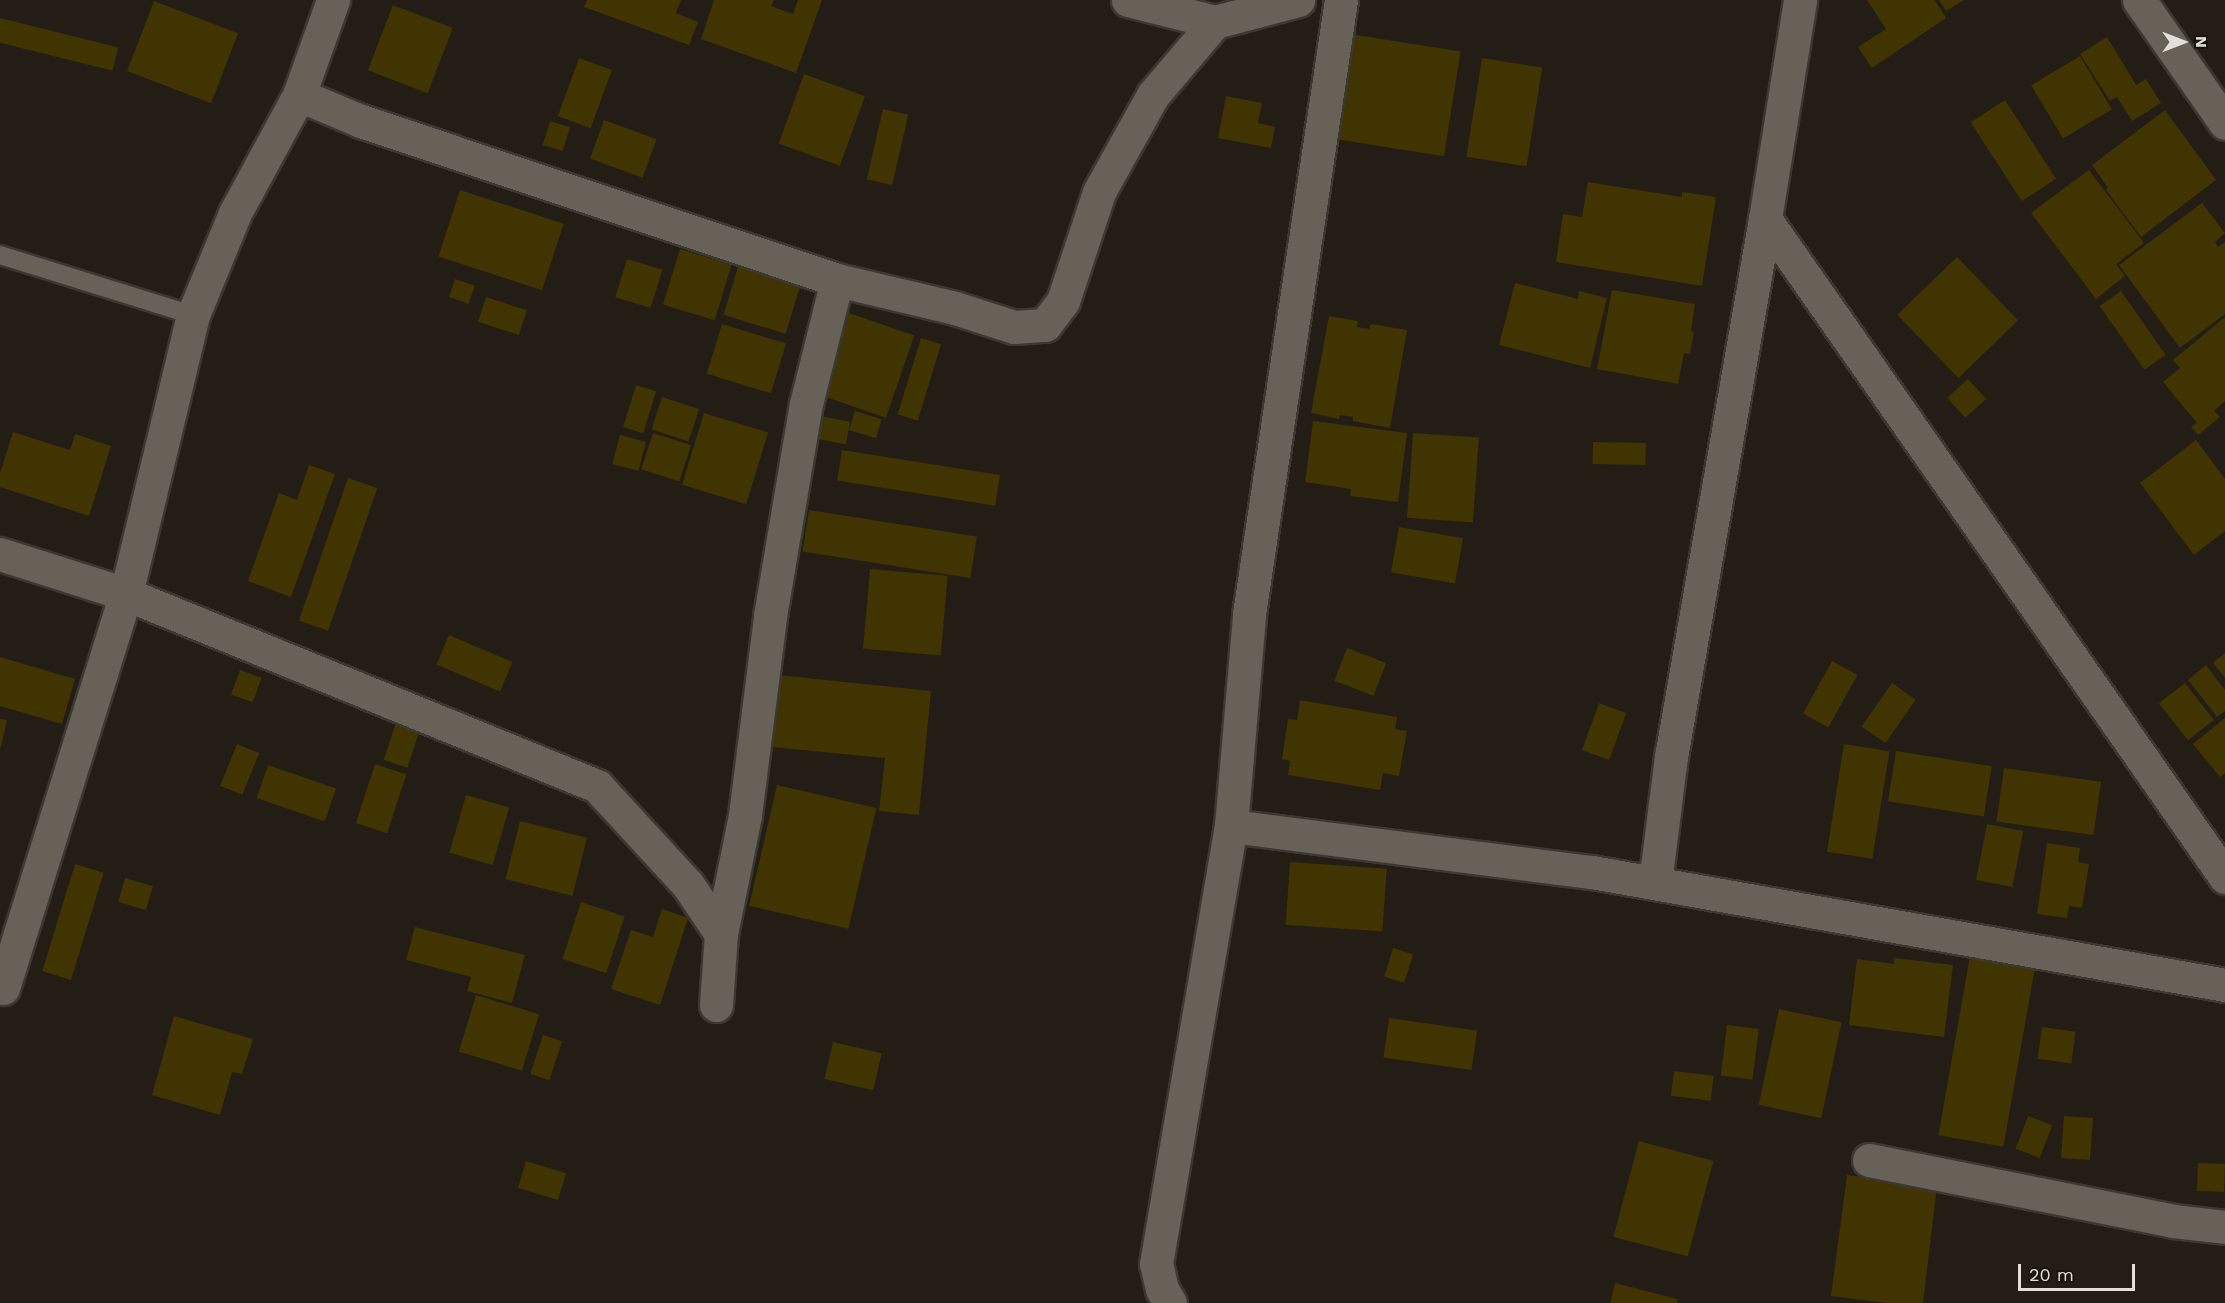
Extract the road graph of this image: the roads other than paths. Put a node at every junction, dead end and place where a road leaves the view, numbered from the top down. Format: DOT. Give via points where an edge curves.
graph roads {
  1 [pos="333,0"];
  2 [pos="1128,0"];
  3 [pos="1298,0"];
  4 [pos="1341,0"];
  5 [pos="1800,0"];
  6 [pos="2139,0"];
  7 [pos="1215,22"];
  8 [pos="299,95"];
  9 [pos="2225,123"];
  10 [pos="1765,219"];
  11 [pos="0,255"];
  12 [pos="837,280"];
  13 [pos="193,315"];
  14 [pos="0,554"];
  15 [pos="126,594"];
  16 [pos="1231,826"];
  17 [pos="2225,877"];
  18 [pos="1655,883"];
  19 [pos="721,934"];
  20 [pos="2225,985"];
  21 [pos="3,988"];
  22 [pos="716,1005"];
  23 [pos="1869,1160"];
  24 [pos="2225,1227"];
  25 [pos="1170,1303"];
  1 -- 8 [label="street"];
  2 -- 7 [label="street"];
  3 -- 7 [label="street"];
  4 -- 16 [label="street" via="1249,614"];
  5 -- 10 [label="street"];
  6 -- 9 [label="street"];
  7 -- 12 [label="street" via="1153,95 1099,192 1063,301 1045,325 1014,327 955,308"];
  8 -- 12 [label="street" via="361,121"];
  8 -- 13 [label="street" via="235,213"];
  10 -- 17 [label="street"];
  10 -- 18 [label="street" via="1671,757"];
  11 -- 13 [label="lane"];
  12 -- 19 [label="street" via="806,404 770,616 745,815"];
  13 -- 15 [label="street"];
  14 -- 15 [label="street"];
  15 -- 19 [label="street" via="597,786 688,885"];
  15 -- 21 [label="street"];
  16 -- 18 [label="street"];
  16 -- 25 [label="street" via="1156,1264"];
  18 -- 20 [label="street"];
  19 -- 22 [label="street"];
  23 -- 24 [label="street" via="2173,1221"];
}
